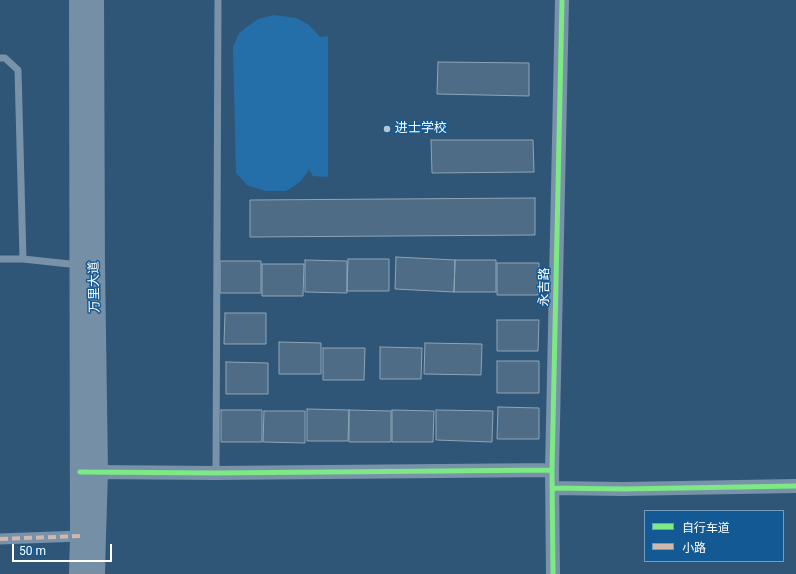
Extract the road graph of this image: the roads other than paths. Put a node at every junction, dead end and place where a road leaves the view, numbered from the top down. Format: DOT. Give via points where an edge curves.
graph roads {
  1 [pos="79,0"];
  2 [pos="94,0"];
  3 [pos="218,0"];
  4 [pos="562,0"];
  5 [pos="0,58"];
  6 [pos="23,259"];
  7 [pos="0,260"];
  8 [pos="87,265"];
  9 [pos="552,470"];
  10 [pos="89,472"];
  11 [pos="216,473"];
  12 [pos="796,486"];
  13 [pos="552,488"];
  14 [pos="80,536"];
  15 [pos="0,539"];
  16 [pos="79,574"];
  17 [pos="95,574"];
  18 [pos="553,574"];
  1 -- 8 [label="main road, 万里大道"];
  2 -- 8 [label="main road, 万里大道"];
  3 -- 11 [label="lane"];
  4 -- 9 [label="street, 永吉路"];
  5 -- 6 [label="lane" via="5,58 18,70"];
  6 -- 7 [label="lane"];
  6 -- 8 [label="lane"];
  8 -- 10 [label="main road, 万里大道"];
  9 -- 11 [label="street"];
  9 -- 13 [label="street, 永吉路"];
  10 -- 11 [label="street"];
  10 -- 14 [label="main road, 万里大道"];
  10 -- 17 [label="main road, 万里大道" via="96,536"];
  12 -- 13 [label="street"];
  13 -- 18 [label="street, 永吉路"];
  14 -- 15 [label="street"];
  14 -- 16 [label="main road, 万里大道"];
}
